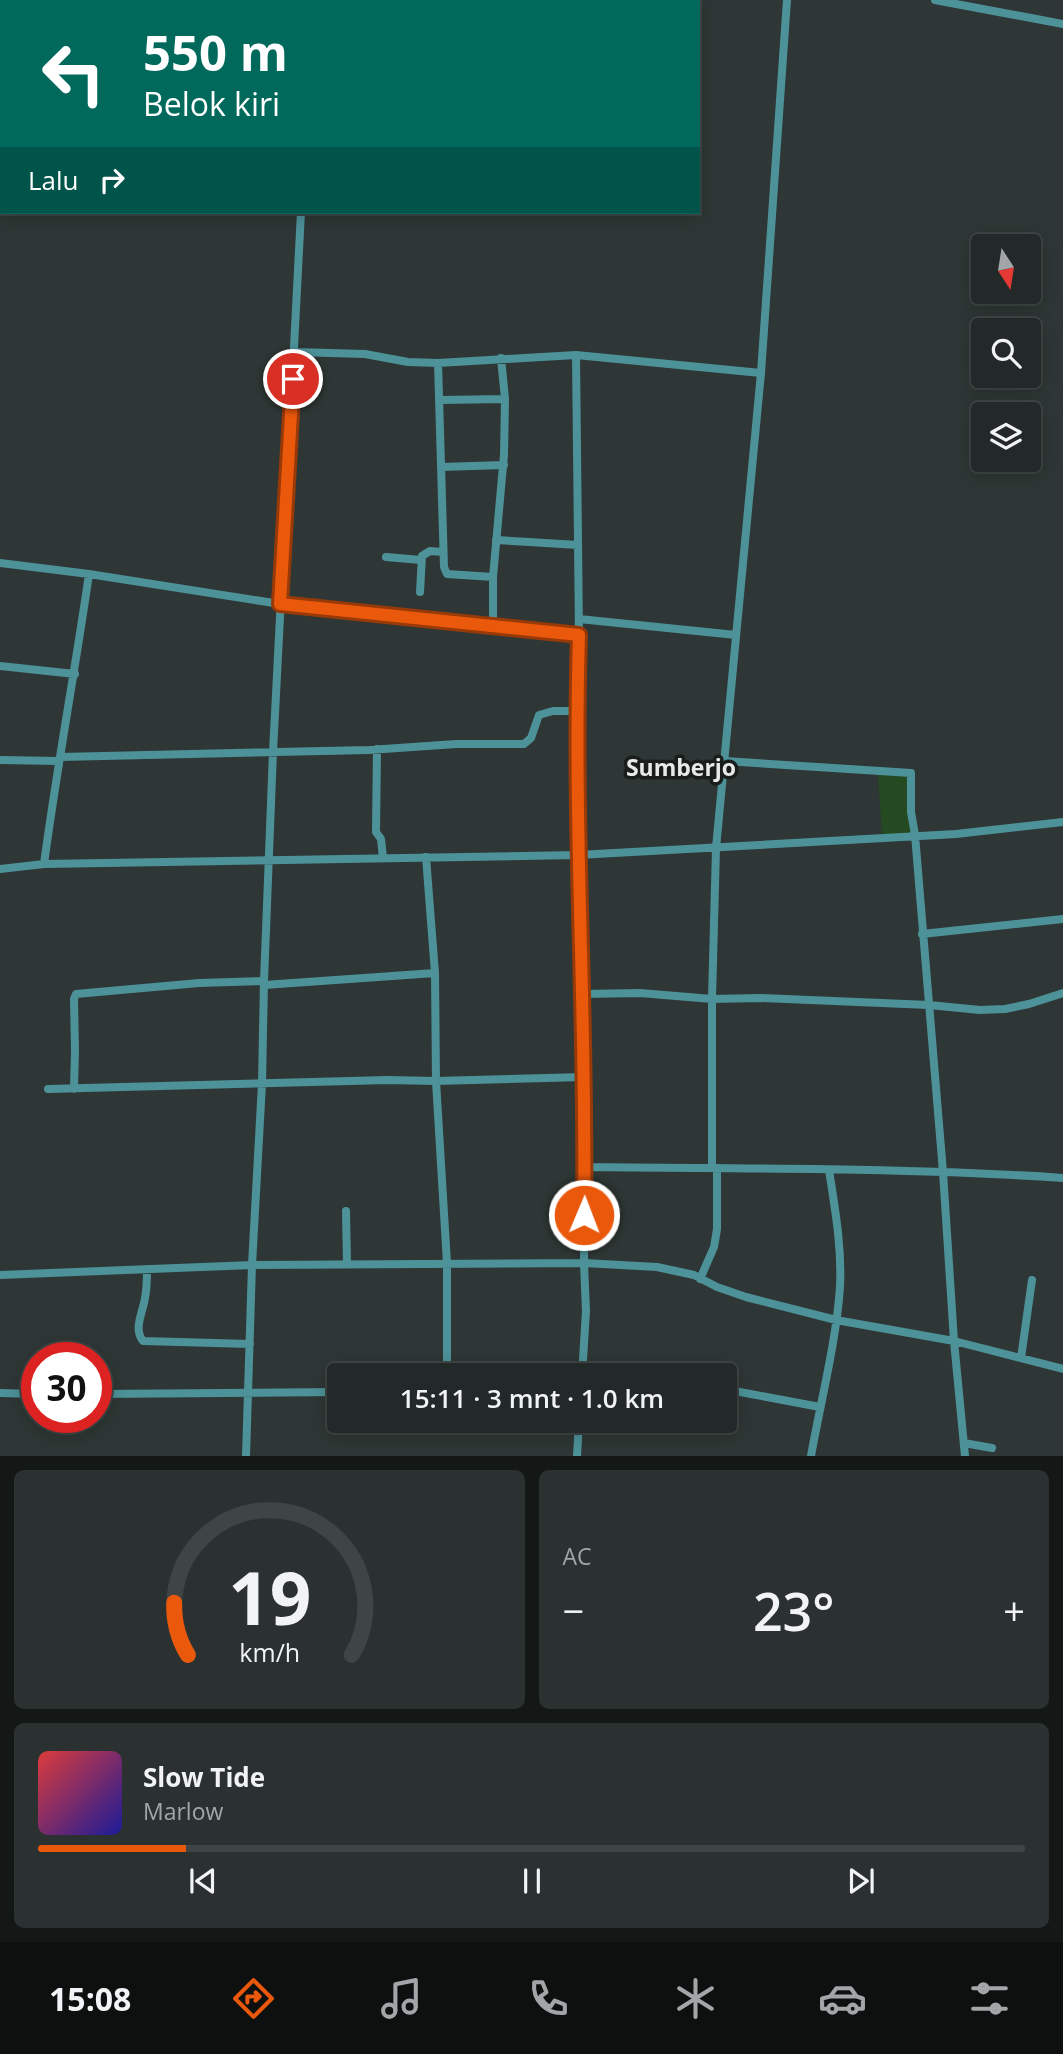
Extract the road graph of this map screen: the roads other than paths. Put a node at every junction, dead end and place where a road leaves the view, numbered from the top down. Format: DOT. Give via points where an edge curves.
graph roads {
  1 [pos="787,0"];
  2 [pos="935,0"];
  3 [pos="1063,24"];
  4 [pos="301,214"];
  5 [pos="295,352"];
  6 [pos="576,355"];
  7 [pos="501,358"];
  8 [pos="438,363"];
  9 [pos="761,373"];
  10 [pos="505,399"];
  11 [pos="440,400"];
  12 [pos="504,465"];
  13 [pos="441,467"];
  14 [pos="496,540"];
  15 [pos="578,545"];
  16 [pos="443,552"];
  17 [pos="386,556"];
  18 [pos="421,560"];
  19 [pos="0,563"];
  20 [pos="89,574"];
  21 [pos="493,577"];
  22 [pos="420,592"];
  23 [pos="280,604"];
  24 [pos="579,620"];
  25 [pos="493,627"];
  26 [pos="579,635"];
  27 [pos="736,635"];
  28 [pos="0,666"];
  29 [pos="75,674"];
  30 [pos="577,711"];
  31 [pos="377,749"];
  32 [pos="273,752"];
  33 [pos="62,758"];
  34 [pos="0,760"];
  35 [pos="725,761"];
  36 [pos="1063,822"];
  37 [pos="915,835"];
  38 [pos="716,848"];
  39 [pos="578,855"];
  40 [pos="426,857"];
  41 [pos="383,858"];
  42 [pos="268,859"];
  43 [pos="44,864"];
  44 [pos="0,869"];
  45 [pos="1063,919"];
  46 [pos="922,934"];
  47 [pos="435,974"];
  48 [pos="264,983"];
  49 [pos="1063,993"];
  50 [pos="582,994"];
  51 [pos="712,999"];
  52 [pos="929,1005"];
  53 [pos="583,1077"];
  54 [pos="436,1081"];
  55 [pos="262,1084"];
  56 [pos="48,1089"];
  57 [pos="74,1089"];
  58 [pos="585,1167"];
  59 [pos="714,1168"];
  60 [pos="829,1170"];
  61 [pos="943,1172"];
  62 [pos="1063,1178"];
  63 [pos="346,1211"];
  64 [pos="447,1263"];
  65 [pos="583,1263"];
  66 [pos="347,1264"];
  67 [pos="252,1265"];
  68 [pos="147,1269"];
  69 [pos="0,1275"];
  70 [pos="697,1277"];
  71 [pos="1032,1279"];
  72 [pos="836,1321"];
  73 [pos="954,1341"];
  74 [pos="250,1344"];
  75 [pos="1021,1358"];
  76 [pos="447,1363"];
  77 [pos="583,1363"];
  78 [pos="1063,1369"];
  79 [pos="737,1391"];
  80 [pos="327,1392"];
  81 [pos="0,1393"];
  82 [pos="248,1393"];
  83 [pos="21,1394"];
  84 [pos="112,1394"];
  85 [pos="820,1407"];
  86 [pos="578,1433"];
  87 [pos="964,1443"];
  88 [pos="992,1448"];
  89 [pos="246,1455"];
  90 [pos="577,1455"];
  91 [pos="811,1455"];
  92 [pos="965,1455"];
  1 -- 9 [label="street"];
  2 -- 3 [label="street"];
  4 -- 5 [label="street"];
  5 -- 8 [label="street"];
  5 -- 23 [label="street"];
  6 -- 7 [label="street"];
  6 -- 9 [label="street"];
  6 -- 15 [label="street"];
  7 -- 8 [label="street"];
  7 -- 10 [label="street"];
  8 -- 11 [label="street"];
  9 -- 27 [label="street"];
  10 -- 11 [label="street"];
  10 -- 12 [label="street"];
  11 -- 13 [label="street"];
  12 -- 13 [label="street"];
  12 -- 14 [label="street"];
  13 -- 16 [label="street"];
  14 -- 15 [label="street"];
  14 -- 21 [label="street"];
  15 -- 24 [label="street"];
  16 -- 18 [label="street" via="424,553"];
  16 -- 21 [label="street" via="447,574"];
  17 -- 18 [label="street"];
  18 -- 22 [label="street"];
  19 -- 20 [label="street"];
  20 -- 23 [label="street"];
  20 -- 29 [label="street"];
  21 -- 25 [label="street"];
  23 -- 25 [label="street"];
  23 -- 32 [label="street"];
  24 -- 26 [label="street"];
  24 -- 27 [label="street"];
  25 -- 26 [label="street"];
  26 -- 30 [label="street"];
  27 -- 35 [label="street"];
  28 -- 29 [label="street"];
  29 -- 33 [label="street"];
  30 -- 31 [label="street" via="539,715 524,744"];
  30 -- 39 [label="street"];
  31 -- 32 [label="street"];
  31 -- 41 [label="street" via="376,832"];
  32 -- 33 [label="street"];
  32 -- 42 [label="street"];
  33 -- 34 [label="street"];
  33 -- 43 [label="street"];
  35 -- 37 [label="street" via="911,773"];
  35 -- 38 [label="street"];
  36 -- 37 [label="street"];
  37 -- 38 [label="street"];
  37 -- 46 [label="street"];
  38 -- 39 [label="street"];
  38 -- 51 [label="street"];
  39 -- 40 [label="street"];
  39 -- 50 [label="street"];
  40 -- 41 [label="street"];
  40 -- 47 [label="street"];
  41 -- 42 [label="street"];
  42 -- 43 [label="street"];
  42 -- 48 [label="street"];
  43 -- 44 [label="street"];
  45 -- 46 [label="street"];
  46 -- 52 [label="street"];
  47 -- 48 [label="street"];
  47 -- 54 [label="street"];
  48 -- 55 [label="street"];
  48 -- 57 [label="street" via="199,983 76,994"];
  49 -- 52 [label="street" via="1005,1009"];
  50 -- 51 [label="street"];
  50 -- 53 [label="street"];
  51 -- 52 [label="street"];
  51 -- 59 [label="street"];
  52 -- 61 [label="street"];
  53 -- 54 [label="street"];
  53 -- 58 [label="street"];
  54 -- 55 [label="street"];
  54 -- 64 [label="street"];
  55 -- 57 [label="street"];
  55 -- 67 [label="street"];
  56 -- 57 [label="street"];
  58 -- 59 [label="street"];
  58 -- 65 [label="street"];
  59 -- 60 [label="street"];
  59 -- 70 [label="street" via="717,1229 714,1247"];
  60 -- 61 [label="street"];
  60 -- 72 [label="street" via="839,1233"];
  61 -- 62 [label="street"];
  61 -- 73 [label="street"];
  63 -- 66 [label="street"];
  64 -- 65 [label="street"];
  64 -- 66 [label="street"];
  64 -- 76 [label="street"];
  65 -- 70 [label="street" via="657,1266"];
  65 -- 77 [label="street"];
  66 -- 67 [label="street"];
  67 -- 68 [label="street"];
  67 -- 74 [label="street"];
  68 -- 69 [label="street"];
  68 -- 74 [label="street" via="138,1329 143,1341"];
  70 -- 72 [label="street" via="746,1297"];
  71 -- 75 [label="street"];
  72 -- 73 [label="street"];
  72 -- 85 [label="street"];
  73 -- 75 [label="street"];
  73 -- 87 [label="street"];
  74 -- 82 [label="street"];
  75 -- 78 [label="street"];
  79 -- 85 [label="street"];
  80 -- 82 [label="street"];
  81 -- 83 [label="street"];
  82 -- 84 [label="street"];
  82 -- 89 [label="street"];
  85 -- 91 [label="street"];
  86 -- 90 [label="street"];
  87 -- 88 [label="street"];
  87 -- 92 [label="street"];
}
